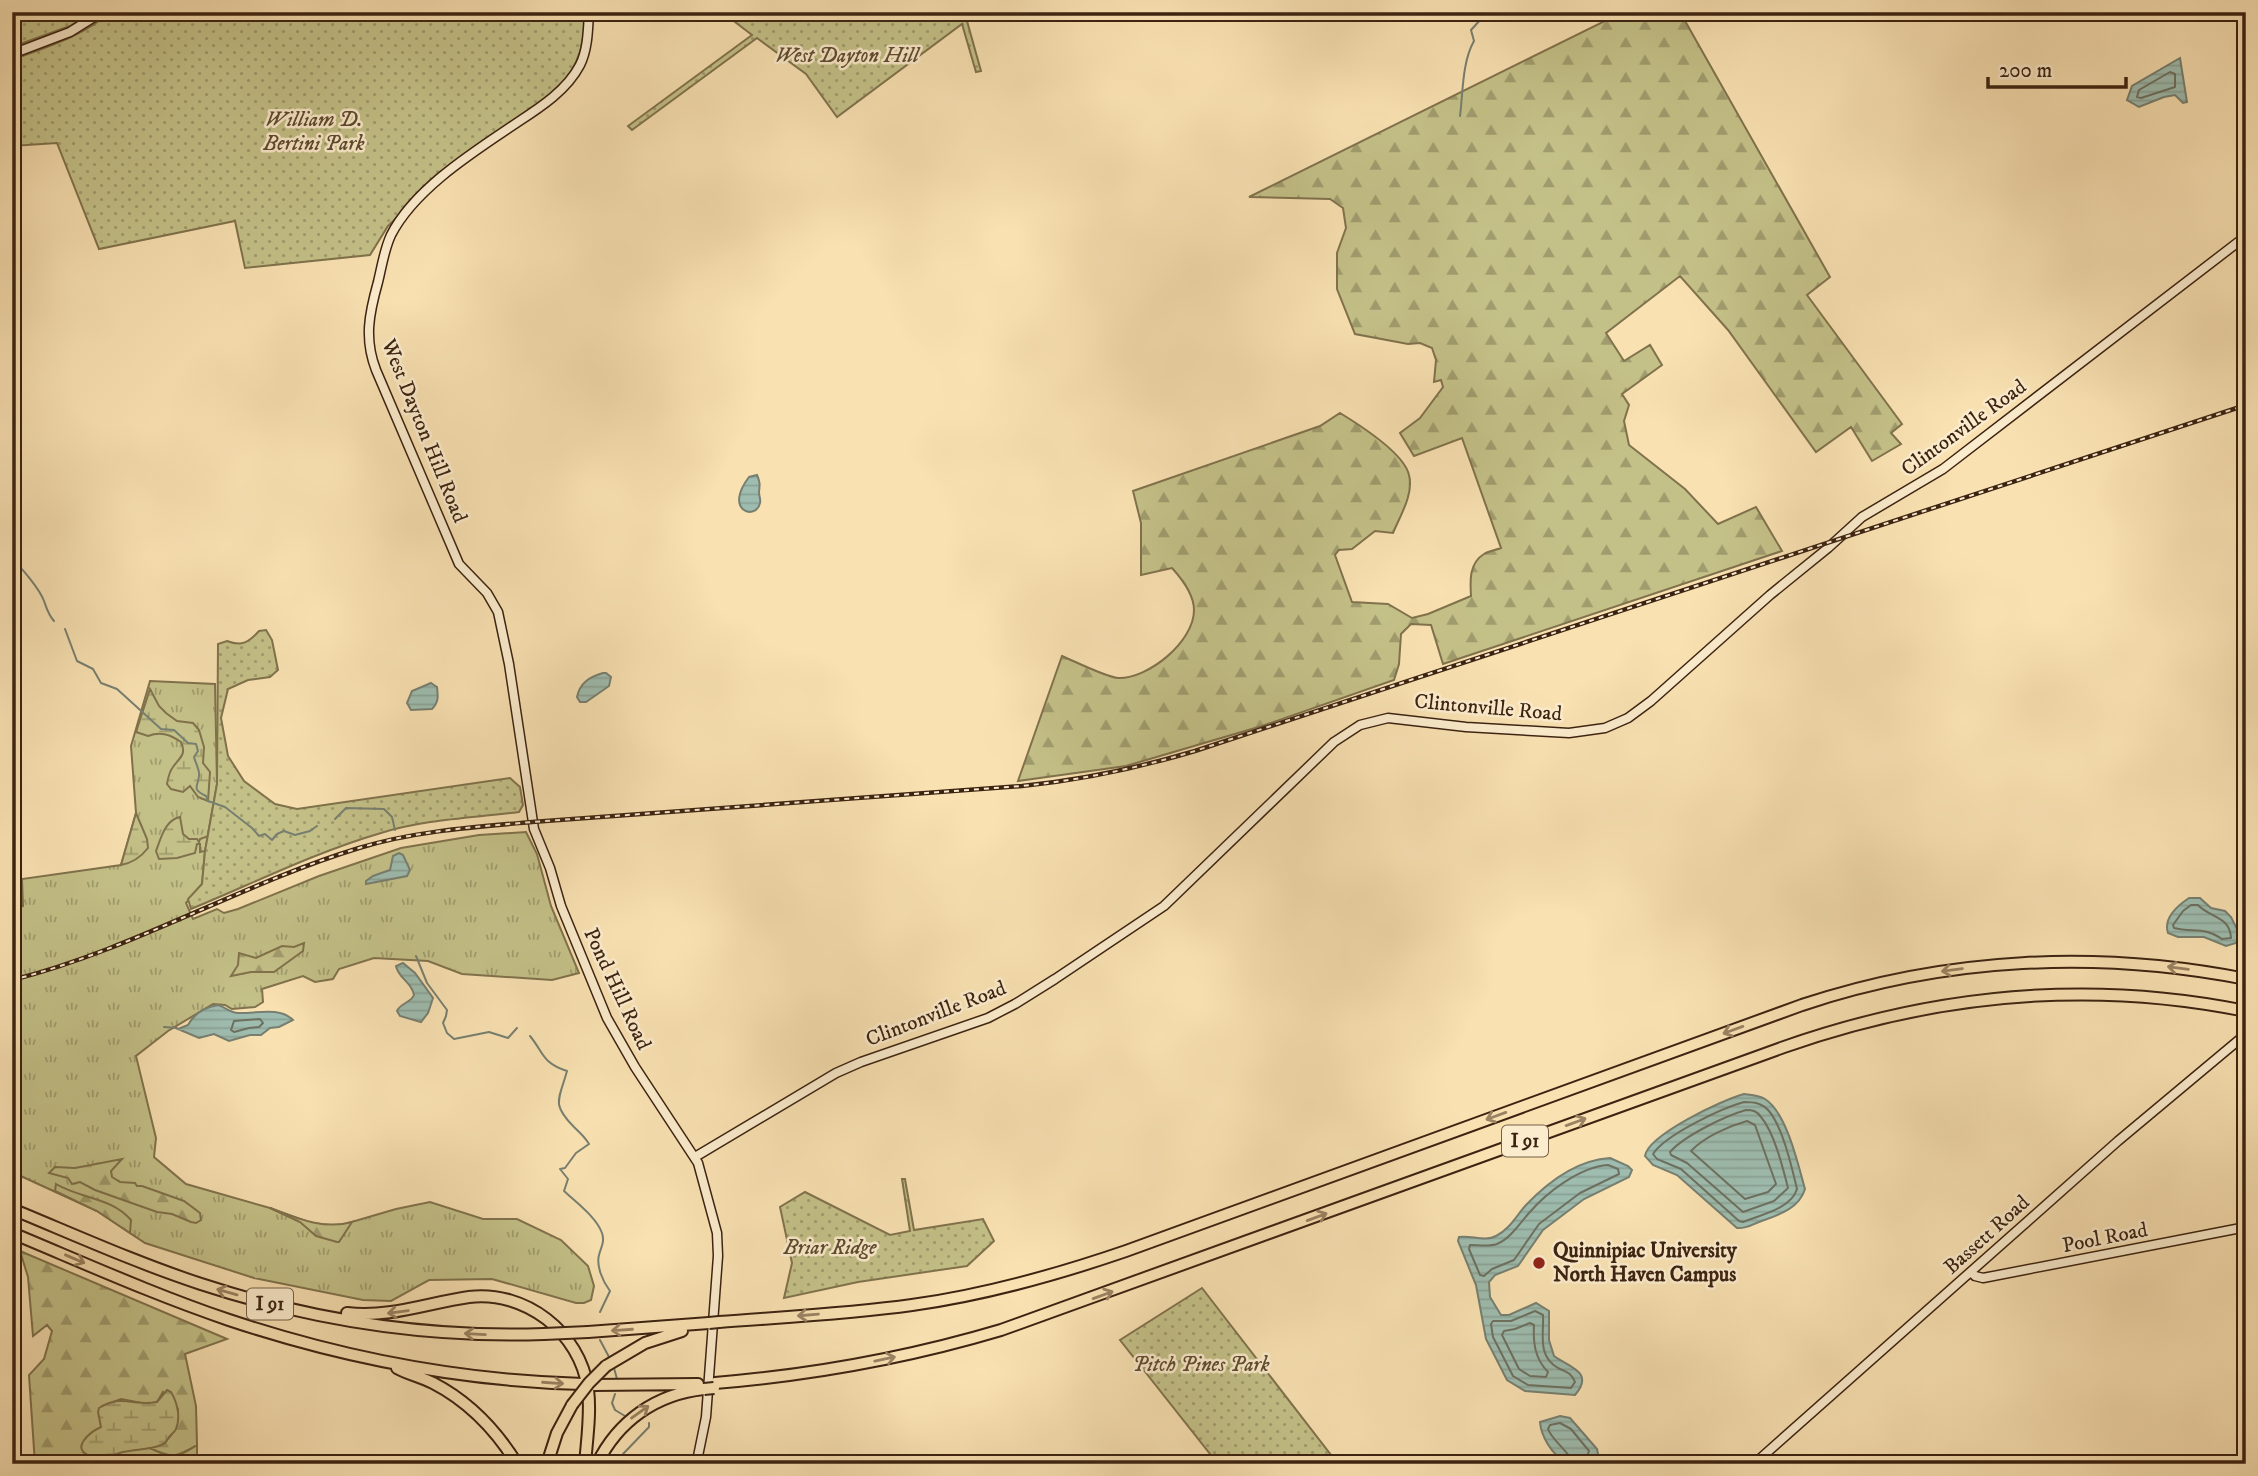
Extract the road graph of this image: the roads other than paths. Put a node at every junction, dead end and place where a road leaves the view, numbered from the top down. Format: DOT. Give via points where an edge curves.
graph roads {
  1 [pos="102,12"];
  2 [pos="589,12"];
  3 [pos="12,54"];
  4 [pos="2246,236"];
  5 [pos="465,572"];
  6 [pos="2246,979"];
  7 [pos="2246,1010"];
  8 [pos="2246,1034"];
  9 [pos="695,1157"];
  10 [pos="12,1209"];
  11 [pos="2246,1227"];
  12 [pos="12,1233"];
  13 [pos="1972,1273"];
  14 [pos="280,1306"];
  15 [pos="711,1323"];
  16 [pos="388,1363"];
  17 [pos="709,1386"];
  18 [pos="697,1461"];
  19 [pos="517,1464"];
  20 [pos="547,1464"];
  21 [pos="585,1464"];
  22 [pos="597,1464"];
  23 [pos="656,1464"];
  24 [pos="711,1464"];
  25 [pos="1754,1464"];
  1 -- 3 [label="street" via="70,32"];
  2 -- 5 [label="street, West Dayton Hill Road" via="584,52 574,75 543,104 451,168 416,201 390,236 375,293 368,334 373,362"];
  4 -- 9 [label="street, Clintonville Road" via="1950,464 1862,517 1628,718 1605,728 1569,733 1396,718 1360,724 1334,742 1164,906 1069,970 995,1015 836,1073"];
  5 -- 9 [label="street, Pond Hill Road" via="492,600 500,618 532,822 561,906 613,1028"];
  6 -- 15 [label="highway, I 91, one-way" via="2172,967 2059,961 1970,967 1880,983 1795,1008 1062,1272 919,1304"];
  17 -- 7 [label="highway, I 91, one-way" via="883,1360 1012,1326 1784,1047 1879,1018 1961,1002 2061,994 2139,996"];
  8 -- 13 [label="street, Bassett Road" via="2118,1141"];
  9 -- 18 [label="street, Pond Hill Road" via="718,1251 706,1424"];
  14 -- 10 [label="highway, I 91, one-way" via="180,1277"];
  11 -- 13 [label="street, Pool Road" via="1983,1278"];
  12 -- 16 [label="highway, I 91, one-way" via="220,1317"];
  13 -- 25 [label="street, Bassett Road"];
  15 -- 14 [label="highway, I 91, one-way, bridge" via="544,1335 483,1334 401,1328"];
  21 -- 14 [label="highway, one-way" via="589,1397 583,1368 565,1336 535,1311 510,1300 484,1297 375,1314"];
  15 -- 20 [label="highway, bridge" via="645,1343 606,1366 572,1405 556,1433"];
  16 -- 17 [label="highway, I 91, one-way" via="588,1385"];
  16 -- 19 [label="highway" via="438,1386 465,1405 490,1427"];
  22 -- 17 [label="highway, one-way" via="613,1437 638,1413 663,1399"];
  18 -- 23 [label="street"];
  18 -- 24 [label="street"];
}
